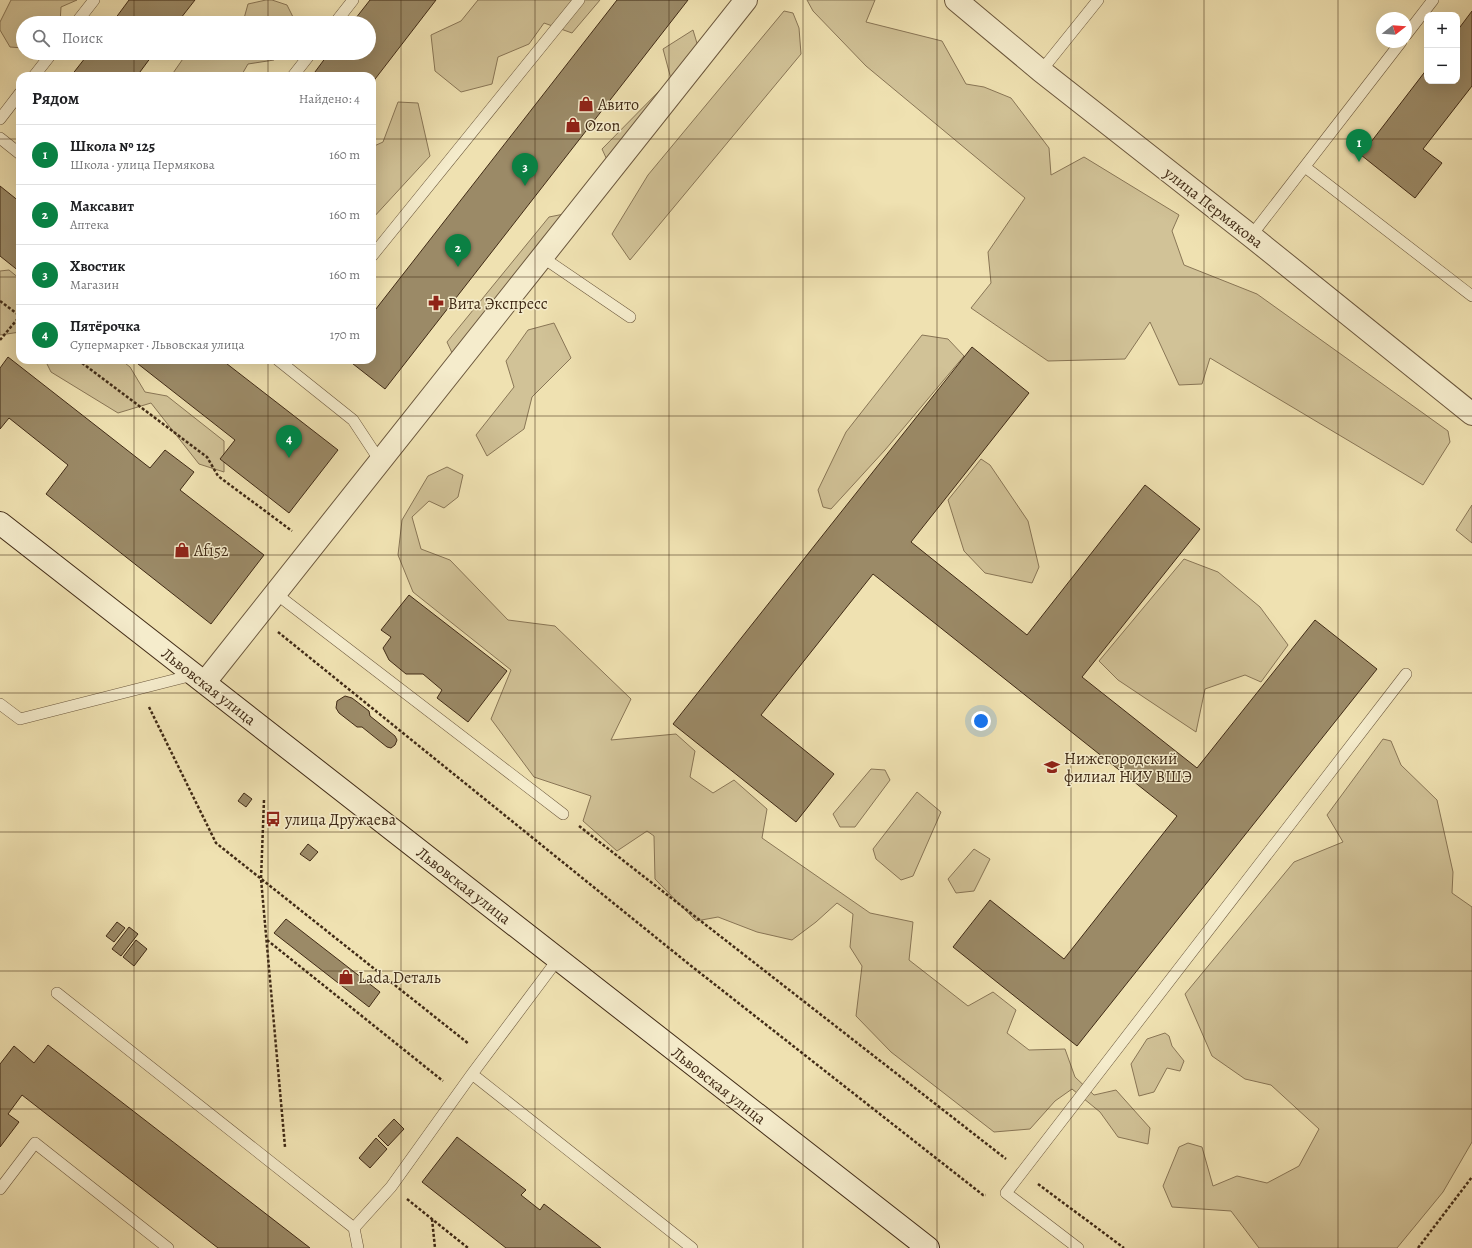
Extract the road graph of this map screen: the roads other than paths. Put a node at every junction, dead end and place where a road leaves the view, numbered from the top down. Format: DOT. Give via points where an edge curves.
graph roads {
  1 [pos="94,0"];
  2 [pos="353,0"];
  3 [pos="579,0"];
  4 [pos="746,0"];
  5 [pos="956,0"];
  6 [pos="1098,0"];
  7 [pos="1433,0"];
  8 [pos="81,16"];
  9 [pos="340,16"];
  10 [pos="1412,27"];
  11 [pos="1396,48"];
  12 [pos="47,60"];
  13 [pos="306,60"];
  14 [pos="1041,71"];
  15 [pos="37,72"];
  16 [pos="296,72"];
  17 [pos="16,99"];
  18 [pos="0,119"];
  19 [pos="0,138"];
  20 [pos="16,151"];
  21 [pos="1305,167"];
  22 [pos="1251,236"];
  23 [pos="376,251"];
  24 [pos="542,257"];
  25 [pos="1472,296"];
  26 [pos="630,317"];
  27 [pos="286,364"];
  28 [pos="1472,414"];
  29 [pos="380,461"];
  30 [pos="0,523"];
  31 [pos="275,594"];
  32 [pos="1406,674"];
  33 [pos="199,678"];
  34 [pos="0,704"];
  35 [pos="563,814"];
  36 [pos="558,959"];
  37 [pos="57,993"];
  38 [pos="472,1074"];
  39 [pos="0,1189"];
  40 [pos="354,1228"];
  41 [pos="168,1248"];
  42 [pos="358,1248"];
  43 [pos="692,1248"];
  44 [pos="928,1248"];
  45 [pos="1078,1248"];
  1 -- 8 [label="lane"];
  2 -- 9 [label="lane"];
  3 -- 23 [label="lane"];
  4 -- 24 [label="street"];
  5 -- 14 [label="street, улица Пермякова"];
  6 -- 14 [label="lane"];
  7 -- 10 [label="lane"];
  11 -- 21 [label="lane"];
  12 -- 15 [label="lane"];
  13 -- 16 [label="lane"];
  14 -- 22 [label="street, улица Пермякова"];
  17 -- 18 [label="lane"];
  19 -- 20 [label="lane"];
  21 -- 22 [label="lane"];
  21 -- 25 [label="lane"];
  22 -- 28 [label="street, улица Пермякова"];
  24 -- 26 [label="lane"];
  24 -- 29 [label="street"];
  27 -- 29 [label="lane" via="353,420"];
  29 -- 31 [label="street"];
  30 -- 33 [label="street, Львовская улица"];
  31 -- 33 [label="street"];
  31 -- 35 [label="lane"];
  32 -- 45 [label="lane" via="1006,1193"];
  33 -- 34 [label="lane" via="140,688 20,719"];
  33 -- 36 [label="street, Львовская улица"];
  36 -- 38 [label="lane"];
  36 -- 44 [label="street, Львовская улица"];
  37 -- 40 [label="lane"];
  38 -- 40 [label="lane" via="391,1187"];
  38 -- 43 [label="lane"];
  39 -- 41 [label="lane" via="35,1143"];
  40 -- 42 [label="lane"];
}
